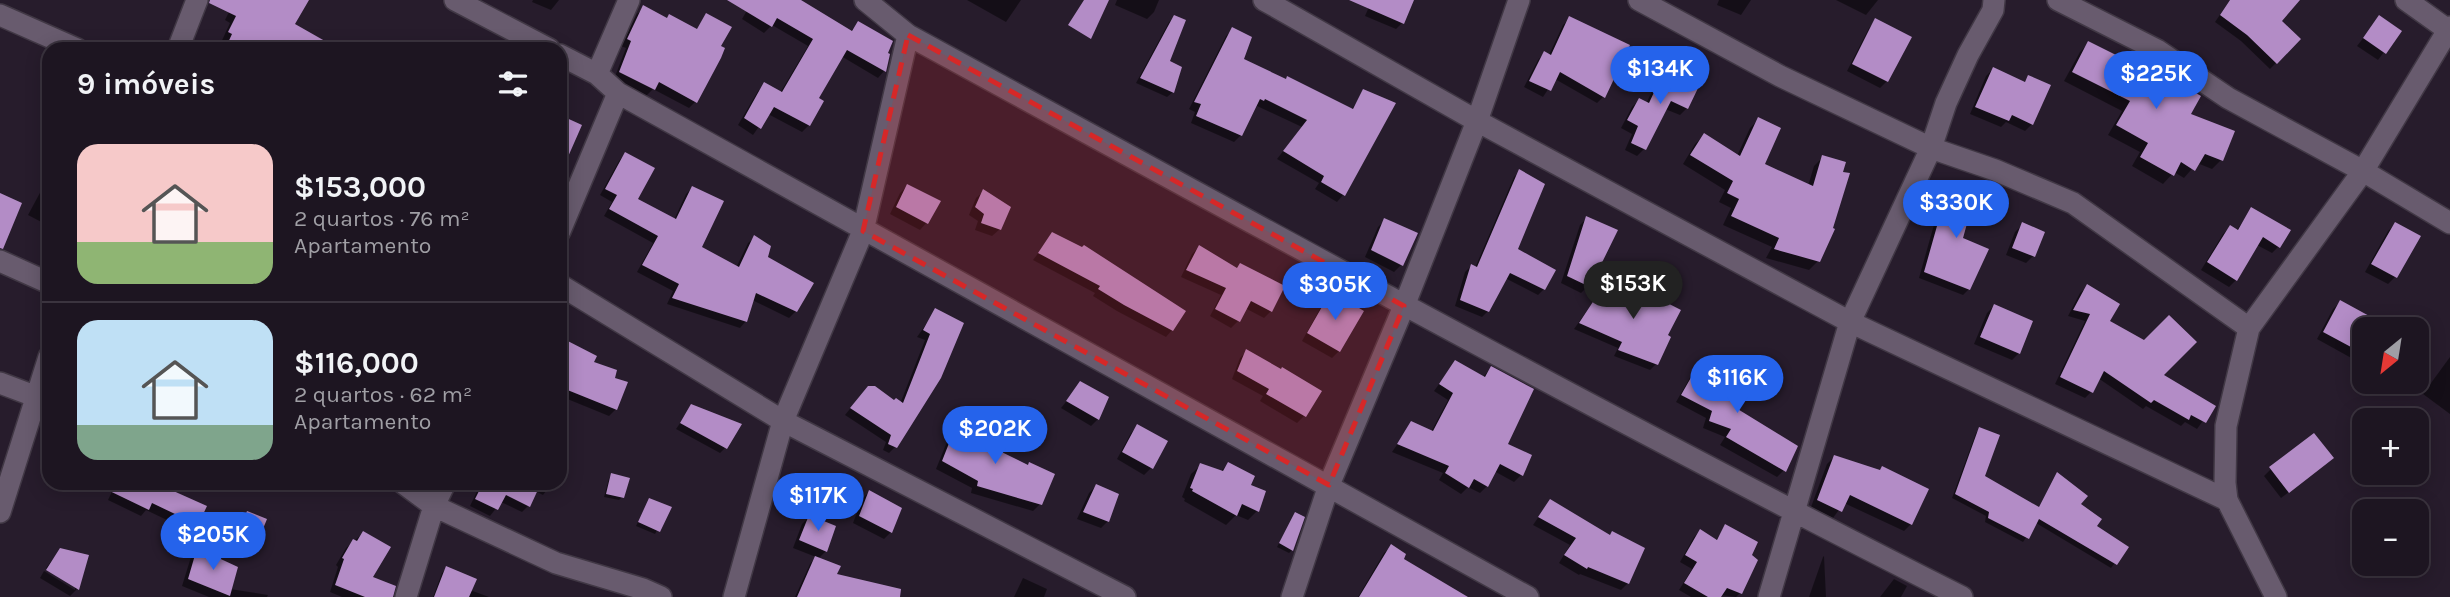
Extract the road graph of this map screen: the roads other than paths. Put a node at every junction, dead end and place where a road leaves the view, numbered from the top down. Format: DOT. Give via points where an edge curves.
graph roads {
  1 [pos="197,0"];
  2 [pos="455,0"];
  3 [pos="629,0"];
  4 [pos="865,0"];
  5 [pos="1264,0"];
  6 [pos="1519,0"];
  7 [pos="1639,0"];
  8 [pos="1994,0"];
  9 [pos="2059,0"];
  10 [pos="2406,0"];
  11 [pos="0,15"];
  12 [pos="2449,28"];
  13 [pos="908,35"];
  14 [pos="62,42"];
  15 [pos="181,42"];
  16 [pos="536,42"];
  17 [pos="567,59"];
  18 [pos="597,74"];
  19 [pos="618,93"];
  20 [pos="1477,121"];
  21 [pos="1931,148"];
  22 [pos="2362,171"];
  23 [pos="567,214"];
  24 [pos="2450,223"];
  25 [pos="863,231"];
  26 [pos="0,261"];
  27 [pos="42,281"];
  28 [pos="567,289"];
  29 [pos="1404,306"];
  30 [pos="1850,321"];
  31 [pos="2249,328"];
  32 [pos="42,380"];
  33 [pos="0,383"];
  34 [pos="37,397"];
  35 [pos="783,421"];
  36 [pos="1329,485"];
  37 [pos="413,490"];
  38 [pos="442,490"];
  39 [pos="2227,500"];
  40 [pos="435,506"];
  41 [pos="0,512"];
  42 [pos="1795,513"];
  43 [pos="406,597"];
  44 [pos="661,597"];
  45 [pos="734,597"];
  46 [pos="1125,597"];
  47 [pos="1292,597"];
  48 [pos="1528,597"];
  49 [pos="1769,597"];
  50 [pos="1962,597"];
  51 [pos="2276,597"];
  1 -- 15 [label="street"];
  2 -- 16 [label="street"];
  3 -- 18 [label="street"];
  4 -- 13 [label="street"];
  5 -- 20 [label="street"];
  6 -- 20 [label="street"];
  7 -- 21 [label="street" via="1780,76"];
  8 -- 21 [label="street" via="1946,103"];
  9 -- 22 [label="street" via="2157,50 2228,98"];
  10 -- 12 [label="street"];
  11 -- 14 [label="street"];
  12 -- 22 [label="street"];
  13 -- 25 [label="street"];
  13 -- 29 [label="street"];
  17 -- 18 [label="street"];
  18 -- 19 [label="street"];
  19 -- 23 [label="street"];
  19 -- 25 [label="street"];
  20 -- 29 [label="street"];
  20 -- 30 [label="street"];
  21 -- 30 [label="street"];
  21 -- 31 [label="street" via="2073,204"];
  22 -- 24 [label="street"];
  22 -- 31 [label="street"];
  25 -- 35 [label="street"];
  25 -- 36 [label="street"];
  26 -- 27 [label="street"];
  28 -- 35 [label="street"];
  29 -- 36 [label="street"];
  29 -- 42 [label="street"];
  30 -- 39 [label="street"];
  30 -- 42 [label="street"];
  31 -- 39 [label="street" via="2226,426"];
  32 -- 34 [label="street"];
  33 -- 34 [label="street"];
  34 -- 41 [label="street"];
  35 -- 45 [label="street"];
  35 -- 46 [label="street"];
  36 -- 47 [label="street"];
  36 -- 48 [label="street"];
  37 -- 40 [label="street"];
  38 -- 40 [label="street"];
  39 -- 51 [label="street"];
  40 -- 43 [label="street"];
  40 -- 44 [label="street" via="556,563"];
  42 -- 49 [label="street"];
  42 -- 50 [label="street"];
}
